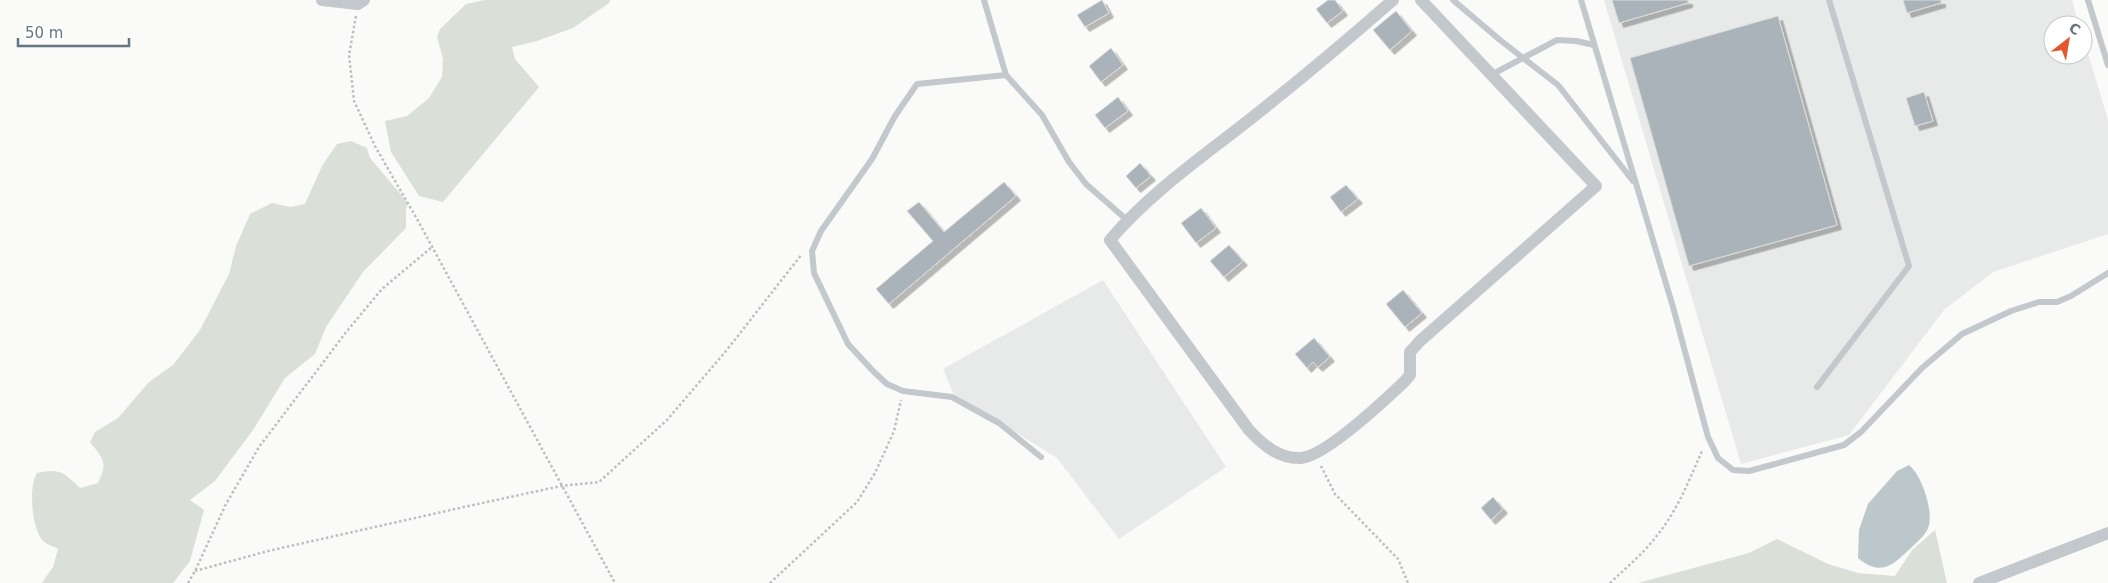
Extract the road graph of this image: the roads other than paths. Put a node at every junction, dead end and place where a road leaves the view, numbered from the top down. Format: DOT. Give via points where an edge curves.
graph roads {
  1 [pos="322,0"];
  2 [pos="984,0"];
  3 [pos="1393,0"];
  4 [pos="1421,0"];
  5 [pos="1452,0"];
  6 [pos="1581,0"];
  7 [pos="1829,0"];
  8 [pos="2088,0"];
  9 [pos="361,2"];
  10 [pos="1594,46"];
  11 [pos="1523,57"];
  12 [pos="2108,65"];
  13 [pos="1006,75"];
  14 [pos="1492,75"];
  15 [pos="1638,188"];
  16 [pos="1127,220"];
  17 [pos="2108,273"];
  18 [pos="1817,387"];
  19 [pos="1041,458"];
  20 [pos="2108,533"];
  21 [pos="1979,583"];
  1 -- 9 [label="street"];
  2 -- 13 [label="lane"];
  3 -- 16 [label="street" via="1307,76"];
  4 -- 14 [label="street"];
  5 -- 11 [label="lane"];
  6 -- 10 [label="lane"];
  7 -- 18 [label="lane" via="1909,266"];
  8 -- 12 [label="lane"];
  10 -- 11 [label="lane" via="1557,40"];
  10 -- 15 [label="lane"];
  11 -- 14 [label="lane"];
  11 -- 15 [label="lane" via="1558,85"];
  13 -- 16 [label="lane" via="1042,115 1069,162 1086,184"];
  13 -- 19 [label="lane" via="917,84 872,159 820,231 812,251 814,273 848,344 887,384 903,391 952,398 999,423"];
  14 -- 16 [label="street" via="1596,186 1420,340 1410,352 1410,375 1405,382 1316,454 1301,458 1279,454 1262,444 1249,430 1110,240"];
  15 -- 17 [label="lane" via="1708,437 1718,458 1733,470 1749,472 1844,445 1861,432 1922,368 1962,334 2011,311 2038,302 2057,302"];
  20 -- 21 [label="street"];
}
